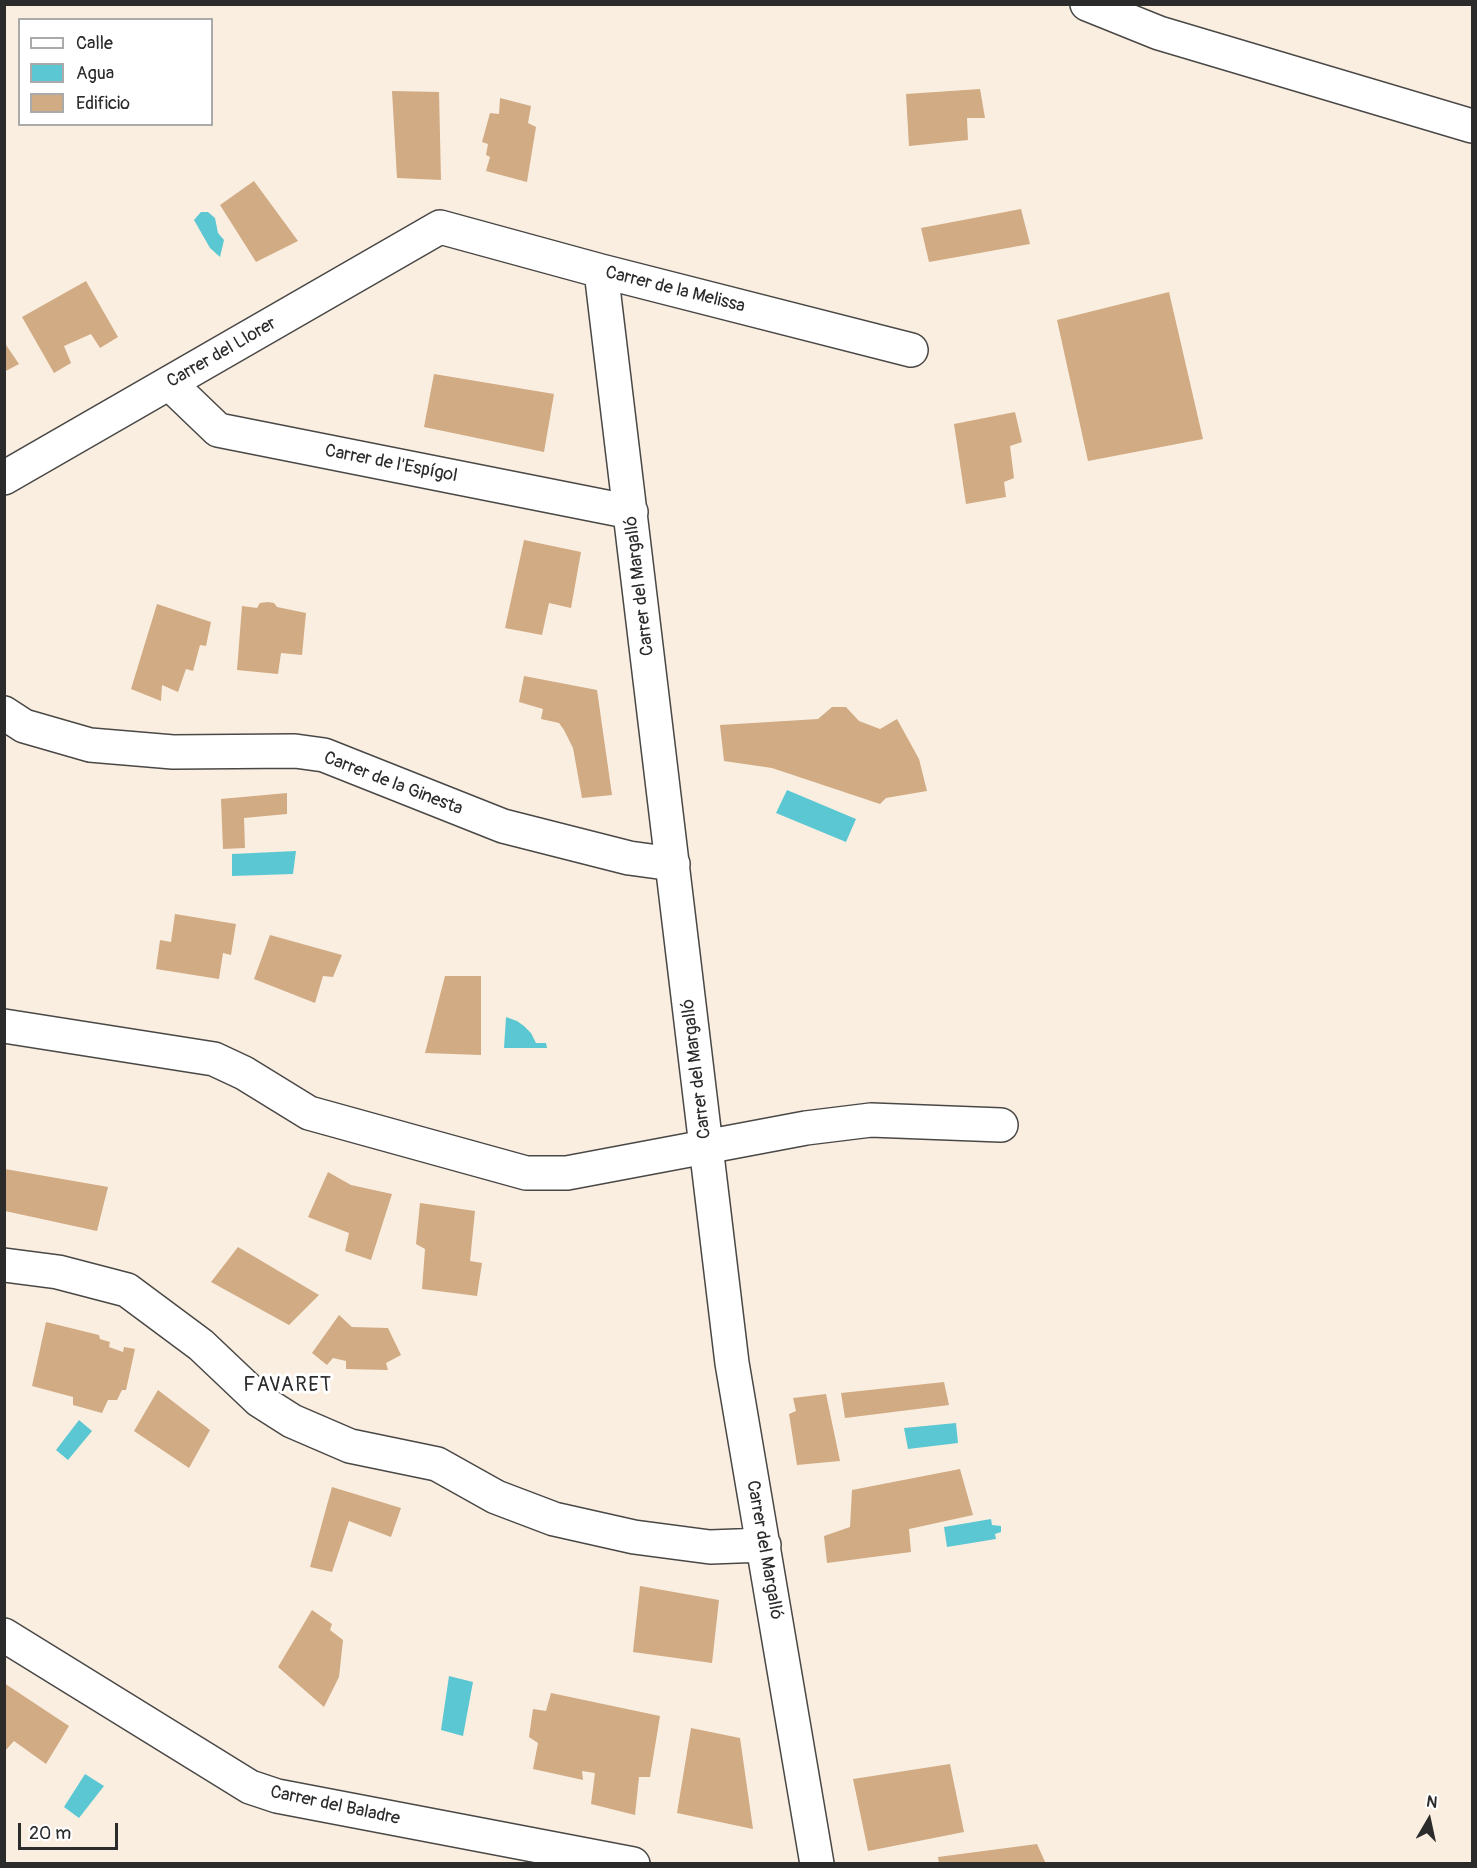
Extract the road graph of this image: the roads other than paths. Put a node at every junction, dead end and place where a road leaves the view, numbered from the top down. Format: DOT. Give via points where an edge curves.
graph roads {
  1 [pos="1087,4"];
  2 [pos="1473,126"];
  3 [pos="440,227"];
  4 [pos="601,271"];
  5 [pos="911,350"];
  6 [pos="169,383"];
  7 [pos="4,478"];
  8 [pos="631,512"];
  9 [pos="4,713"];
  10 [pos="673,864"];
  11 [pos="4,1026"];
  12 [pos="1001,1125"];
  13 [pos="707,1147"];
  14 [pos="4,1265"];
  15 [pos="764,1545"];
  16 [pos="4,1635"];
  17 [pos="633,1863"];
  18 [pos="817,1863"];
  1 -- 2 [label="street" via="1159,33"];
  3 -- 4 [label="street, Carrer de la Melissa"];
  3 -- 6 [label="street, Carrer del Llorer"];
  4 -- 5 [label="street, Carrer de la Melissa"];
  4 -- 8 [label="street, Carrer del Margalló"];
  6 -- 7 [label="street, Carrer del Llorer"];
  6 -- 8 [label="street, Carrer de l'Espígol" via="218,430"];
  8 -- 10 [label="street, Carrer del Margalló"];
  9 -- 10 [label="street, Carrer de la Ginesta" via="24,726 90,745 173,752 295,751 324,755 503,826 629,858"];
  10 -- 13 [label="street, Carrer del Margalló"];
  11 -- 13 [label="street" via="214,1059 309,1113 526,1173 567,1173"];
  12 -- 13 [label="street" via="871,1120"];
  13 -- 15 [label="street, Carrer del Margalló" via="732,1363"];
  14 -- 15 [label="street" via="58,1272 127,1290 201,1345 259,1400 292,1421 350,1446 437,1464 496,1497 554,1520 634,1537 710,1547"];
  15 -- 18 [label="street, Carrer del Margalló"];
  16 -- 17 [label="street, Carrer del Baladre" via="250,1787 276,1796"];
}
